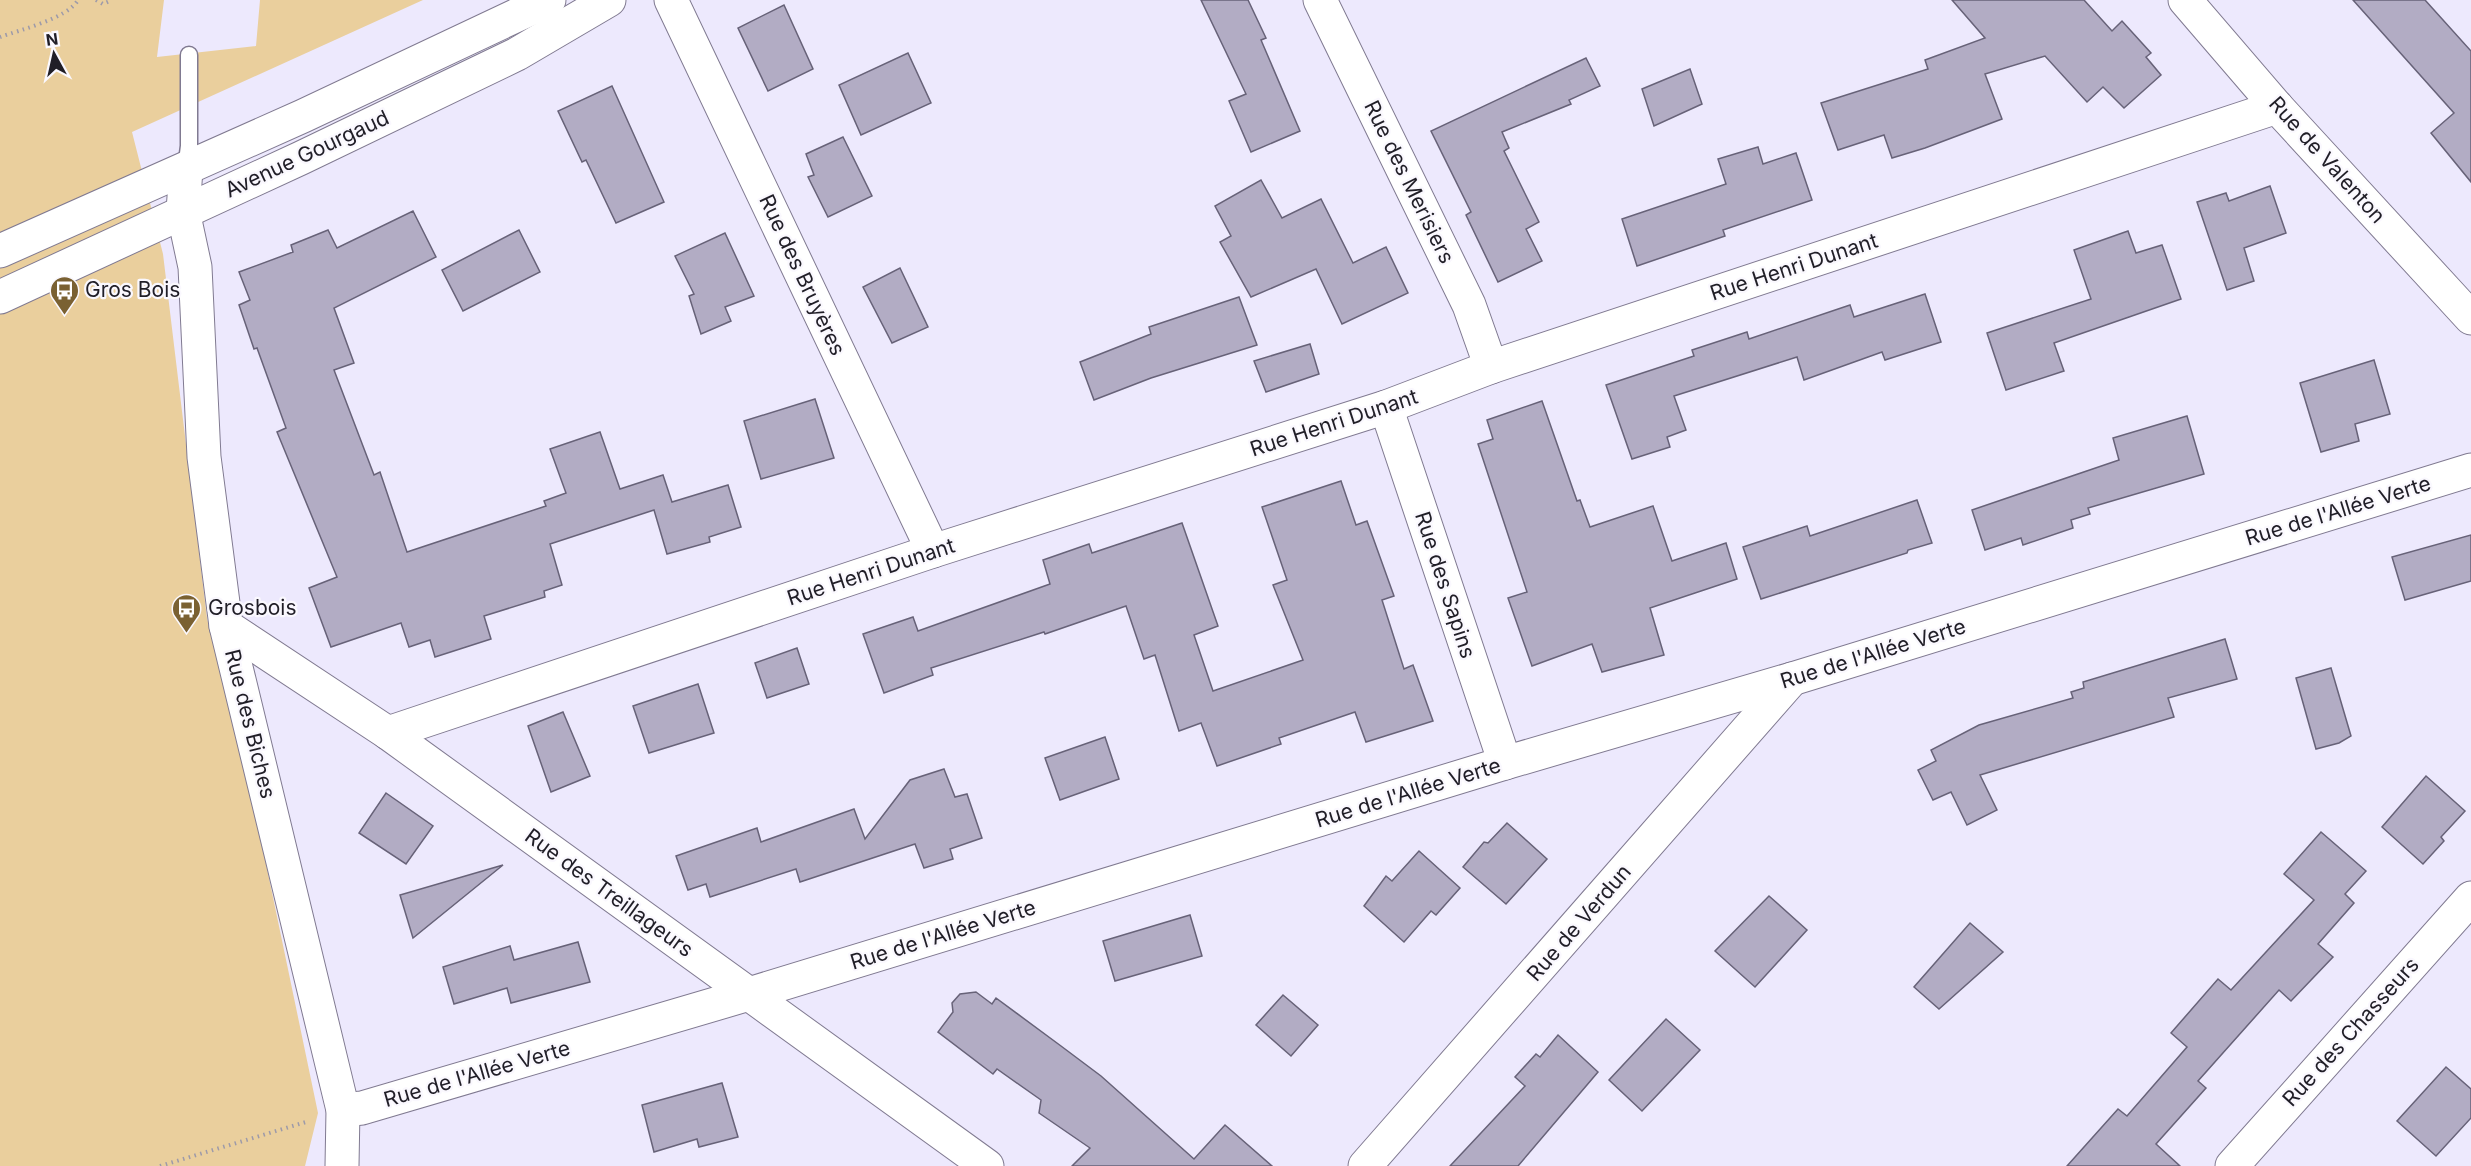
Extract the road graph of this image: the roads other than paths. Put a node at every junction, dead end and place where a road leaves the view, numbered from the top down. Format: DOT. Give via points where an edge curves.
graph roads {
  1 [pos="549,0"];
  2 [pos="609,0"];
  3 [pos="670,0"];
  4 [pos="1320,0"];
  5 [pos="2185,0"];
  6 [pos="189,54"];
  7 [pos="2277,107"];
  8 [pos="186,169"];
  9 [pos="183,211"];
  10 [pos="0,251"];
  11 [pos="0,297"];
  12 [pos="2471,318"];
  13 [pos="1491,367"];
  14 [pos="1386,407"];
  15 [pos="2471,470"];
  16 [pos="933,551"];
  17 [pos="226,626"];
  18 [pos="1792,679"];
  19 [pos="388,733"];
  20 [pos="1504,763"];
  21 [pos="2471,898"];
  22 [pos="749,994"];
  23 [pos="343,1110"];
  24 [pos="342,1166"];
  25 [pos="987,1166"];
  26 [pos="1365,1166"];
  27 [pos="2232,1166"];
  1 -- 8 [label="street, Avenue Gourgaud"];
  2 -- 9 [label="street, Avenue Gourgaud" via="517,54"];
  3 -- 16 [label="street, Rue des Bruyères"];
  4 -- 13 [label="street, Rue des Merisiers" via="1469,305"];
  5 -- 7 [label="street, Rue de Valenton"];
  6 -- 8 [label="lane"];
  7 -- 12 [label="street, Rue de Valenton"];
  7 -- 13 [label="street, Rue Henri Dunant"];
  8 -- 9 [label="street, Rue des Biches"];
  8 -- 10 [label="street, Avenue Gourgaud"];
  9 -- 11 [label="street, Avenue Gourgaud"];
  9 -- 17 [label="street, Rue des Biches" via="195,267 204,457"];
  13 -- 14 [label="street, Rue Henri Dunant"];
  14 -- 16 [label="street, Rue Henri Dunant"];
  14 -- 20 [label="street, Rue des Sapins"];
  15 -- 18 [label="street, Rue de l'Allée Verte"];
  16 -- 19 [label="street, Rue Henri Dunant"];
  17 -- 19 [label="street, Rue des Treillageurs"];
  17 -- 23 [label="street, Rue des Biches"];
  18 -- 20 [label="street, Rue de l'Allée Verte"];
  18 -- 26 [label="street, Rue de Verdun"];
  19 -- 22 [label="street, Rue des Treillageurs"];
  20 -- 22 [label="street, Rue de l'Allée Verte"];
  21 -- 27 [label="street, Rue des Chasseurs"];
  22 -- 23 [label="street, Rue de l'Allée Verte" via="362,1108"];
  22 -- 25 [label="street, Rue des Treillageurs"];
  23 -- 24 [label="street, Rue des Biches"];
}
